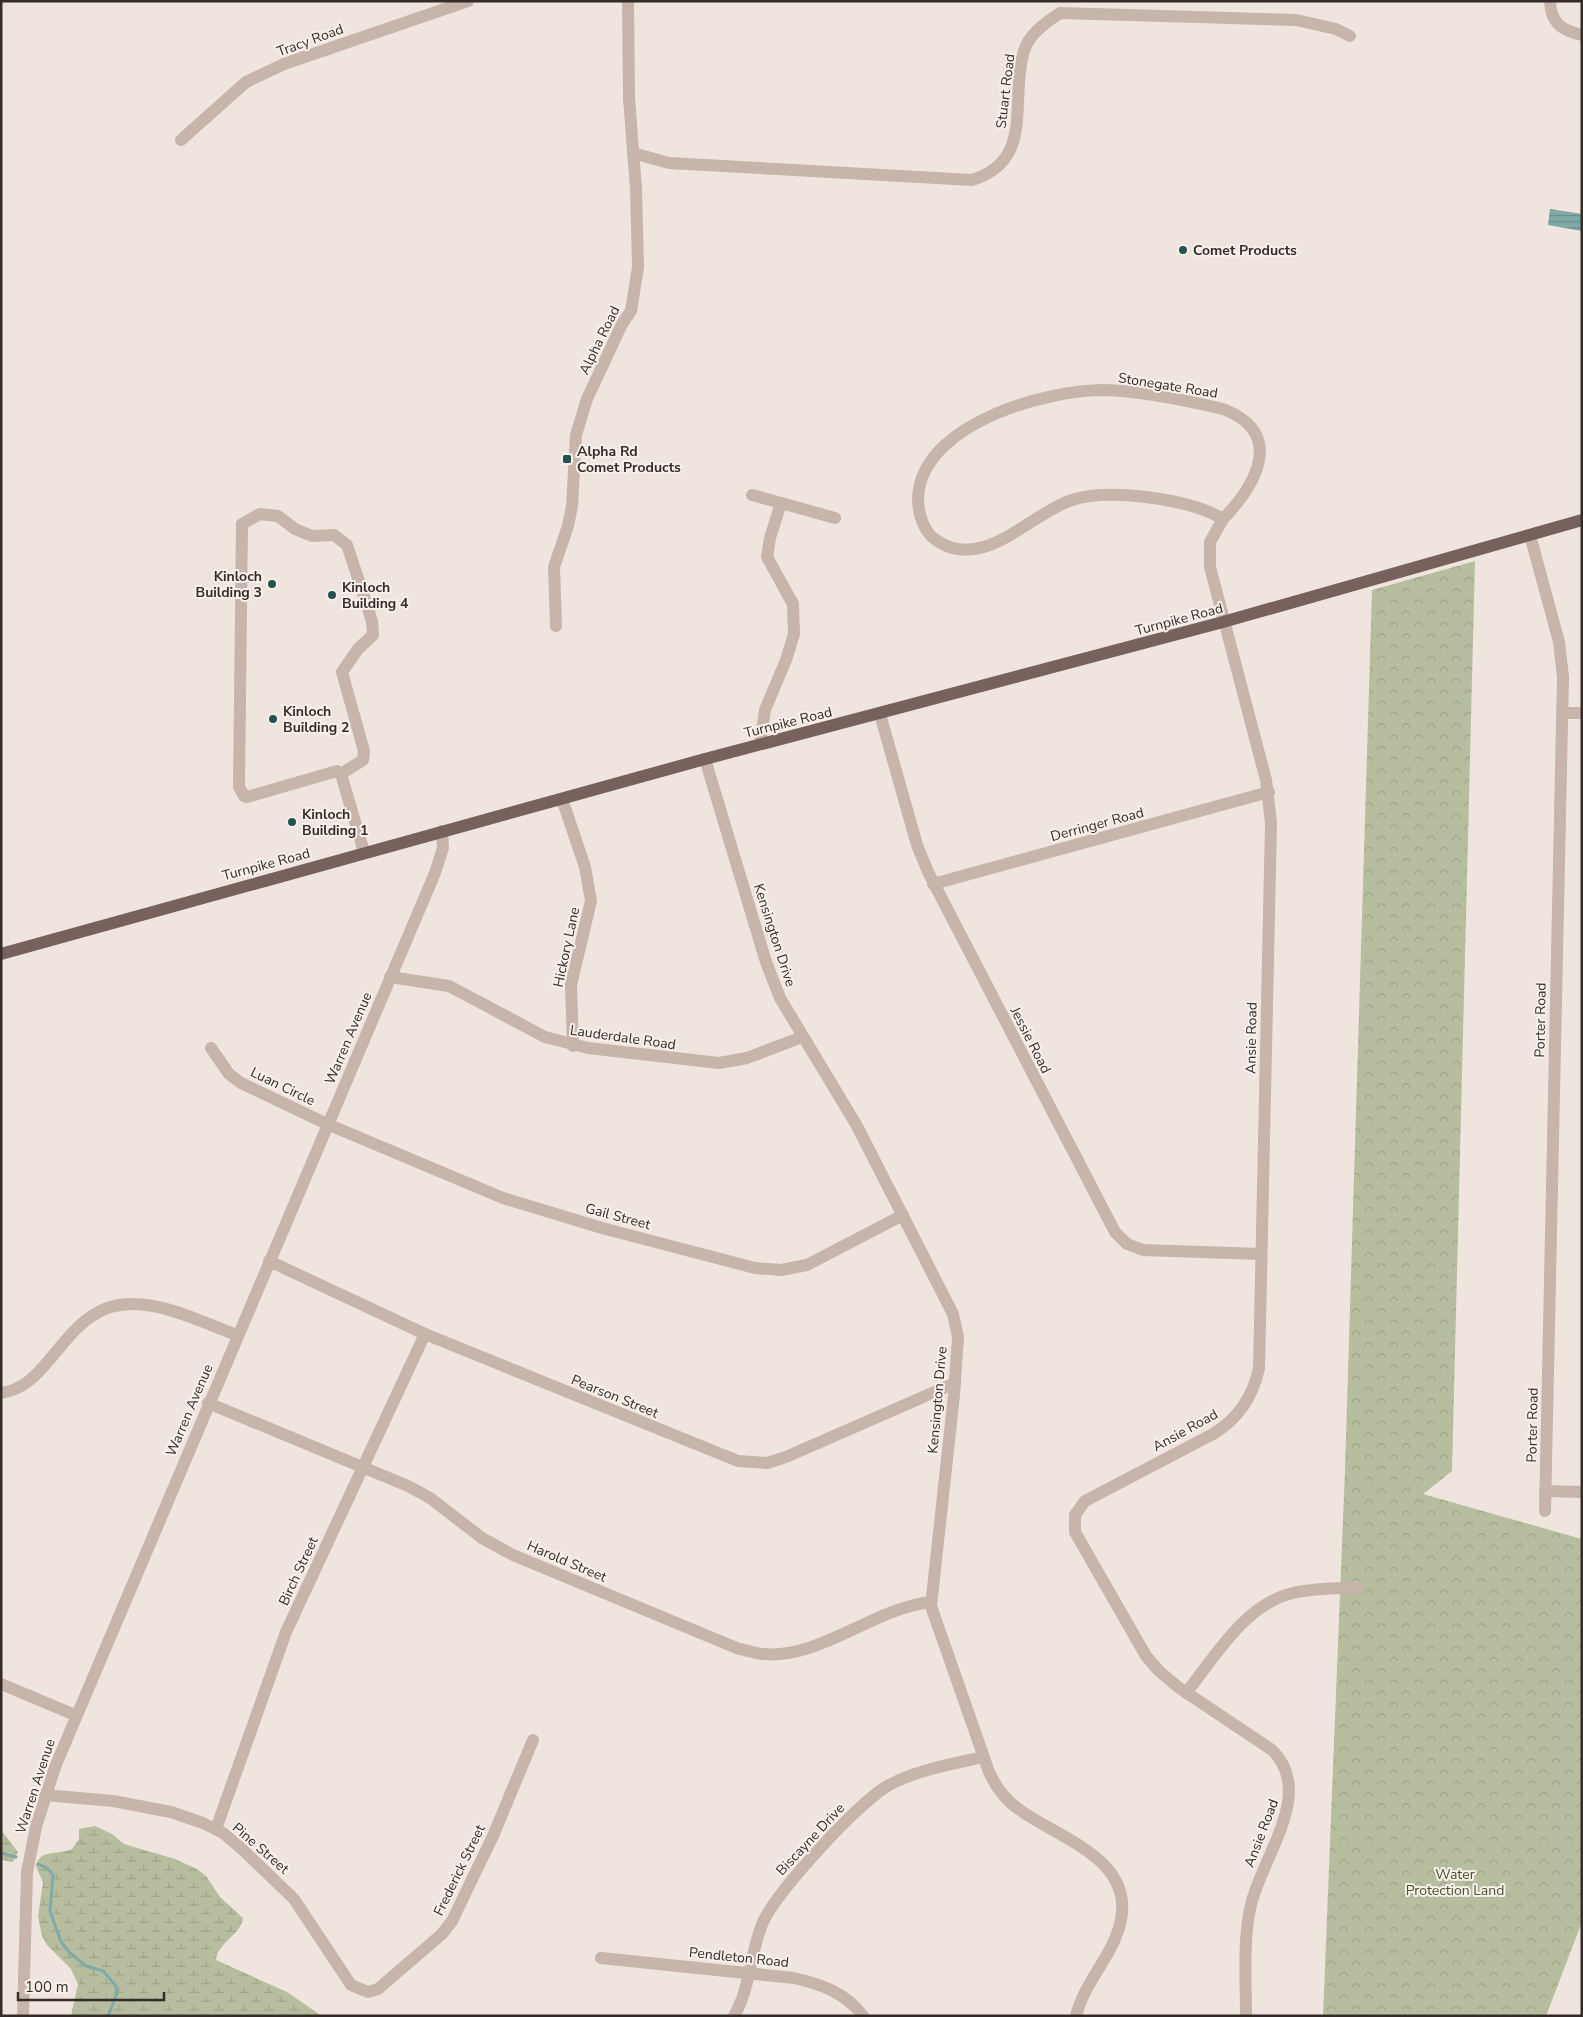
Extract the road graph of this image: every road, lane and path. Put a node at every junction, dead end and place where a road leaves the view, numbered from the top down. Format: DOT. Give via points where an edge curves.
graph roads {
  1 [pos="468,1"];
  2 [pos="628,1"];
  3 [pos="1550,1"];
  4 [pos="1582,35"];
  5 [pos="1350,36"];
  6 [pos="181,140"];
  7 [pos="633,153"];
  8 [pos="752,495"];
  9 [pos="781,503"];
  10 [pos="835,518"];
  11 [pos="1223,519"];
  12 [pos="1582,520"];
  13 [pos="1530,535"];
  14 [pos="1223,622"];
  15 [pos="556,626"];
  16 [pos="1563,713"];
  17 [pos="1582,713"];
  18 [pos="880,714"];
  19 [pos="760,744"];
  20 [pos="705,759"];
  21 [pos="341,774"];
  22 [pos="1269,792"];
  23 [pos="562,799"];
  24 [pos="442,832"];
  25 [pos="364,852"];
  26 [pos="933,884"];
  27 [pos="1,954"];
  28 [pos="390,976"];
  29 [pos="802,1037"];
  30 [pos="573,1046"];
  31 [pos="211,1048"];
  32 [pos="327,1124"];
  33 [pos="903,1215"];
  34 [pos="1262,1254"];
  35 [pos="269,1261"];
  36 [pos="425,1334"];
  37 [pos="237,1335"];
  38 [pos="955,1383"];
  39 [pos="1,1392"];
  40 [pos="208,1403"];
  41 [pos="364,1468"];
  42 [pos="1545,1491"];
  43 [pos="1582,1492"];
  44 [pos="1545,1511"];
  45 [pos="1358,1587"];
  46 [pos="931,1602"];
  47 [pos="1,1684"];
  48 [pos="1186,1693"];
  49 [pos="75,1715"];
  50 [pos="533,1740"];
  51 [pos="983,1757"];
  52 [pos="45,1795"];
  53 [pos="216,1829"];
  54 [pos="601,1958"];
  55 [pos="749,1972"];
  56 [pos="350,1984"];
  57 [pos="23,2016"];
  58 [pos="734,2016"];
  59 [pos="863,2016"];
  60 [pos="1076,2016"];
  61 [pos="1246,2016"];
  1 -- 6 [label="street, Tracy Road" via="284,64 246,82"];
  2 -- 7 [label="street, Alpha Road"];
  3 -- 4 [label="street" via="1556,24"];
  5 -- 7 [label="street, Stuart Road" via="1336,29 1296,20 1060,12 1032,36 1024,50 1017,127 1011,149 988,175 972,180 668,163"];
  7 -- 15 [label="street, Alpha Road" via="638,258 635,293 631,311 587,399 576,436 572,506 554,567"];
  8 -- 9 [label="street"];
  9 -- 10 [label="street"];
  9 -- 19 [label="street" via="767,557 793,604 794,634 763,715"];
  11 -- 11 [label="street, Stonegate Road" via="1198,506 1123,496 1090,496 1064,504 994,543 965,550 944,545 927,533 918,493 923,476 934,458 950,441 973,425 1008,410 1061,395 1095,390 1122,391 1223,409 1249,426 1260,448 1256,474 1244,495"];
  11 -- 14 [label="street, Stonegate Road" via="1213,534 1208,554"];
  12 -- 13 [label="main road, Turnpike Road"];
  13 -- 14 [label="main road, Turnpike Road"];
  13 -- 16 [label="street, Porter Road" via="1561,649"];
  14 -- 18 [label="main road, Turnpike Road"];
  14 -- 22 [label="street, Ansie Road"];
  16 -- 17 [label="street"];
  16 -- 42 [label="street, Porter Road"];
  18 -- 19 [label="main road, Turnpike Road"];
  18 -- 26 [label="street, Jessie Road" via="917,845"];
  19 -- 20 [label="main road, Turnpike Road"];
  20 -- 23 [label="main road, Turnpike Road"];
  20 -- 29 [label="street, Kensington Drive" via="766,962 780,998"];
  21 -- 21 [label="street" via="337,771 252,796 244,796 239,787 242,524 260,514 278,516 295,529 312,536 334,535 347,545 372,621 373,635 358,649 342,672 364,751 363,760"];
  21 -- 25 [label="street"];
  22 -- 26 [label="street, Derringer Road"];
  22 -- 34 [label="street, Ansie Road"];
  23 -- 24 [label="main road, Turnpike Road"];
  23 -- 30 [label="street, Hickory Lane" via="585,867 591,901 572,985"];
  24 -- 25 [label="main road, Turnpike Road"];
  24 -- 28 [label="street, Warren Avenue" via="444,843 440,860"];
  25 -- 27 [label="main road, Turnpike Road"];
  26 -- 34 [label="street, Jessie Road" via="1119,1238 1143,1250"];
  28 -- 30 [label="street, Lauderdale Road" via="458,990 531,1031"];
  28 -- 32 [label="street, Warren Avenue"];
  29 -- 30 [label="street, Lauderdale Road" via="748,1058 719,1063"];
  29 -- 33 [label="street, Kensington Drive" via="857,1126"];
  31 -- 32 [label="street, Luan Circle" via="235,1079"];
  32 -- 33 [label="street, Gail Street" via="518,1203 755,1268 781,1270 807,1265"];
  32 -- 35 [label="street, Warren Avenue"];
  33 -- 38 [label="street, Kensington Drive" via="953,1314 958,1337"];
  34 -- 48 [label="street, Ansie Road" via="1259,1368 1254,1388 1244,1406 1222,1428 1085,1501 1074,1518 1077,1535 1146,1656 1164,1677"];
  35 -- 36 [label="street, Pearson Street"];
  35 -- 37 [label="street, Warren Avenue"];
  36 -- 38 [label="street, Pearson Street" via="725,1457 752,1463 767,1463 786,1457"];
  36 -- 41 [label="street, Birch Street"];
  37 -- 39 [label="street" via="155,1307 125,1304 110,1307 81,1325 30,1381"];
  37 -- 40 [label="street, Warren Avenue"];
  38 -- 46 [label="street, Kensington Drive"];
  40 -- 41 [label="street, Harold Street"];
  40 -- 49 [label="street, Warren Avenue"];
  41 -- 46 [label="street, Harold Street" via="425,1495 482,1538 513,1555 739,1648 762,1654 792,1652 902,1608"];
  41 -- 53 [label="street, Birch Street" via="286,1632"];
  42 -- 43 [label="street"];
  42 -- 44 [label="street, Porter Road"];
  45 -- 48 [label="street" via="1292,1593 1261,1608 1241,1624"];
  46 -- 51 [label="street, Kensington Drive"];
  47 -- 49 [label="street"];
  48 -- 61 [label="street, Ansie Road" via="1272,1750 1290,1780 1289,1804 1249,1912"];
  49 -- 52 [label="street, Warren Avenue"];
  50 -- 56 [label="street, Frederick Street" via="493,1836 452,1921 442,1934 378,1989 368,1992"];
  51 -- 55 [label="street, Biscayne Drive" via="902,1779 862,1806 776,1900 758,1935"];
  51 -- 60 [label="street, Kensington Drive" via="993,1780 1012,1805 1090,1852 1118,1885 1122,1907 1119,1928 1111,1948 1084,1991"];
  52 -- 53 [label="street, Pine Street" via="151,1808"];
  52 -- 57 [label="street, Warren Avenue" via="27,1872"];
  53 -- 56 [label="street, Pine Street" via="291,1896"];
  54 -- 55 [label="street, Pendleton Road"];
  55 -- 58 [label="street, Biscayne Drive"];
  55 -- 59 [label="street, Pendleton Road" via="820,1985 848,2000"];
}
